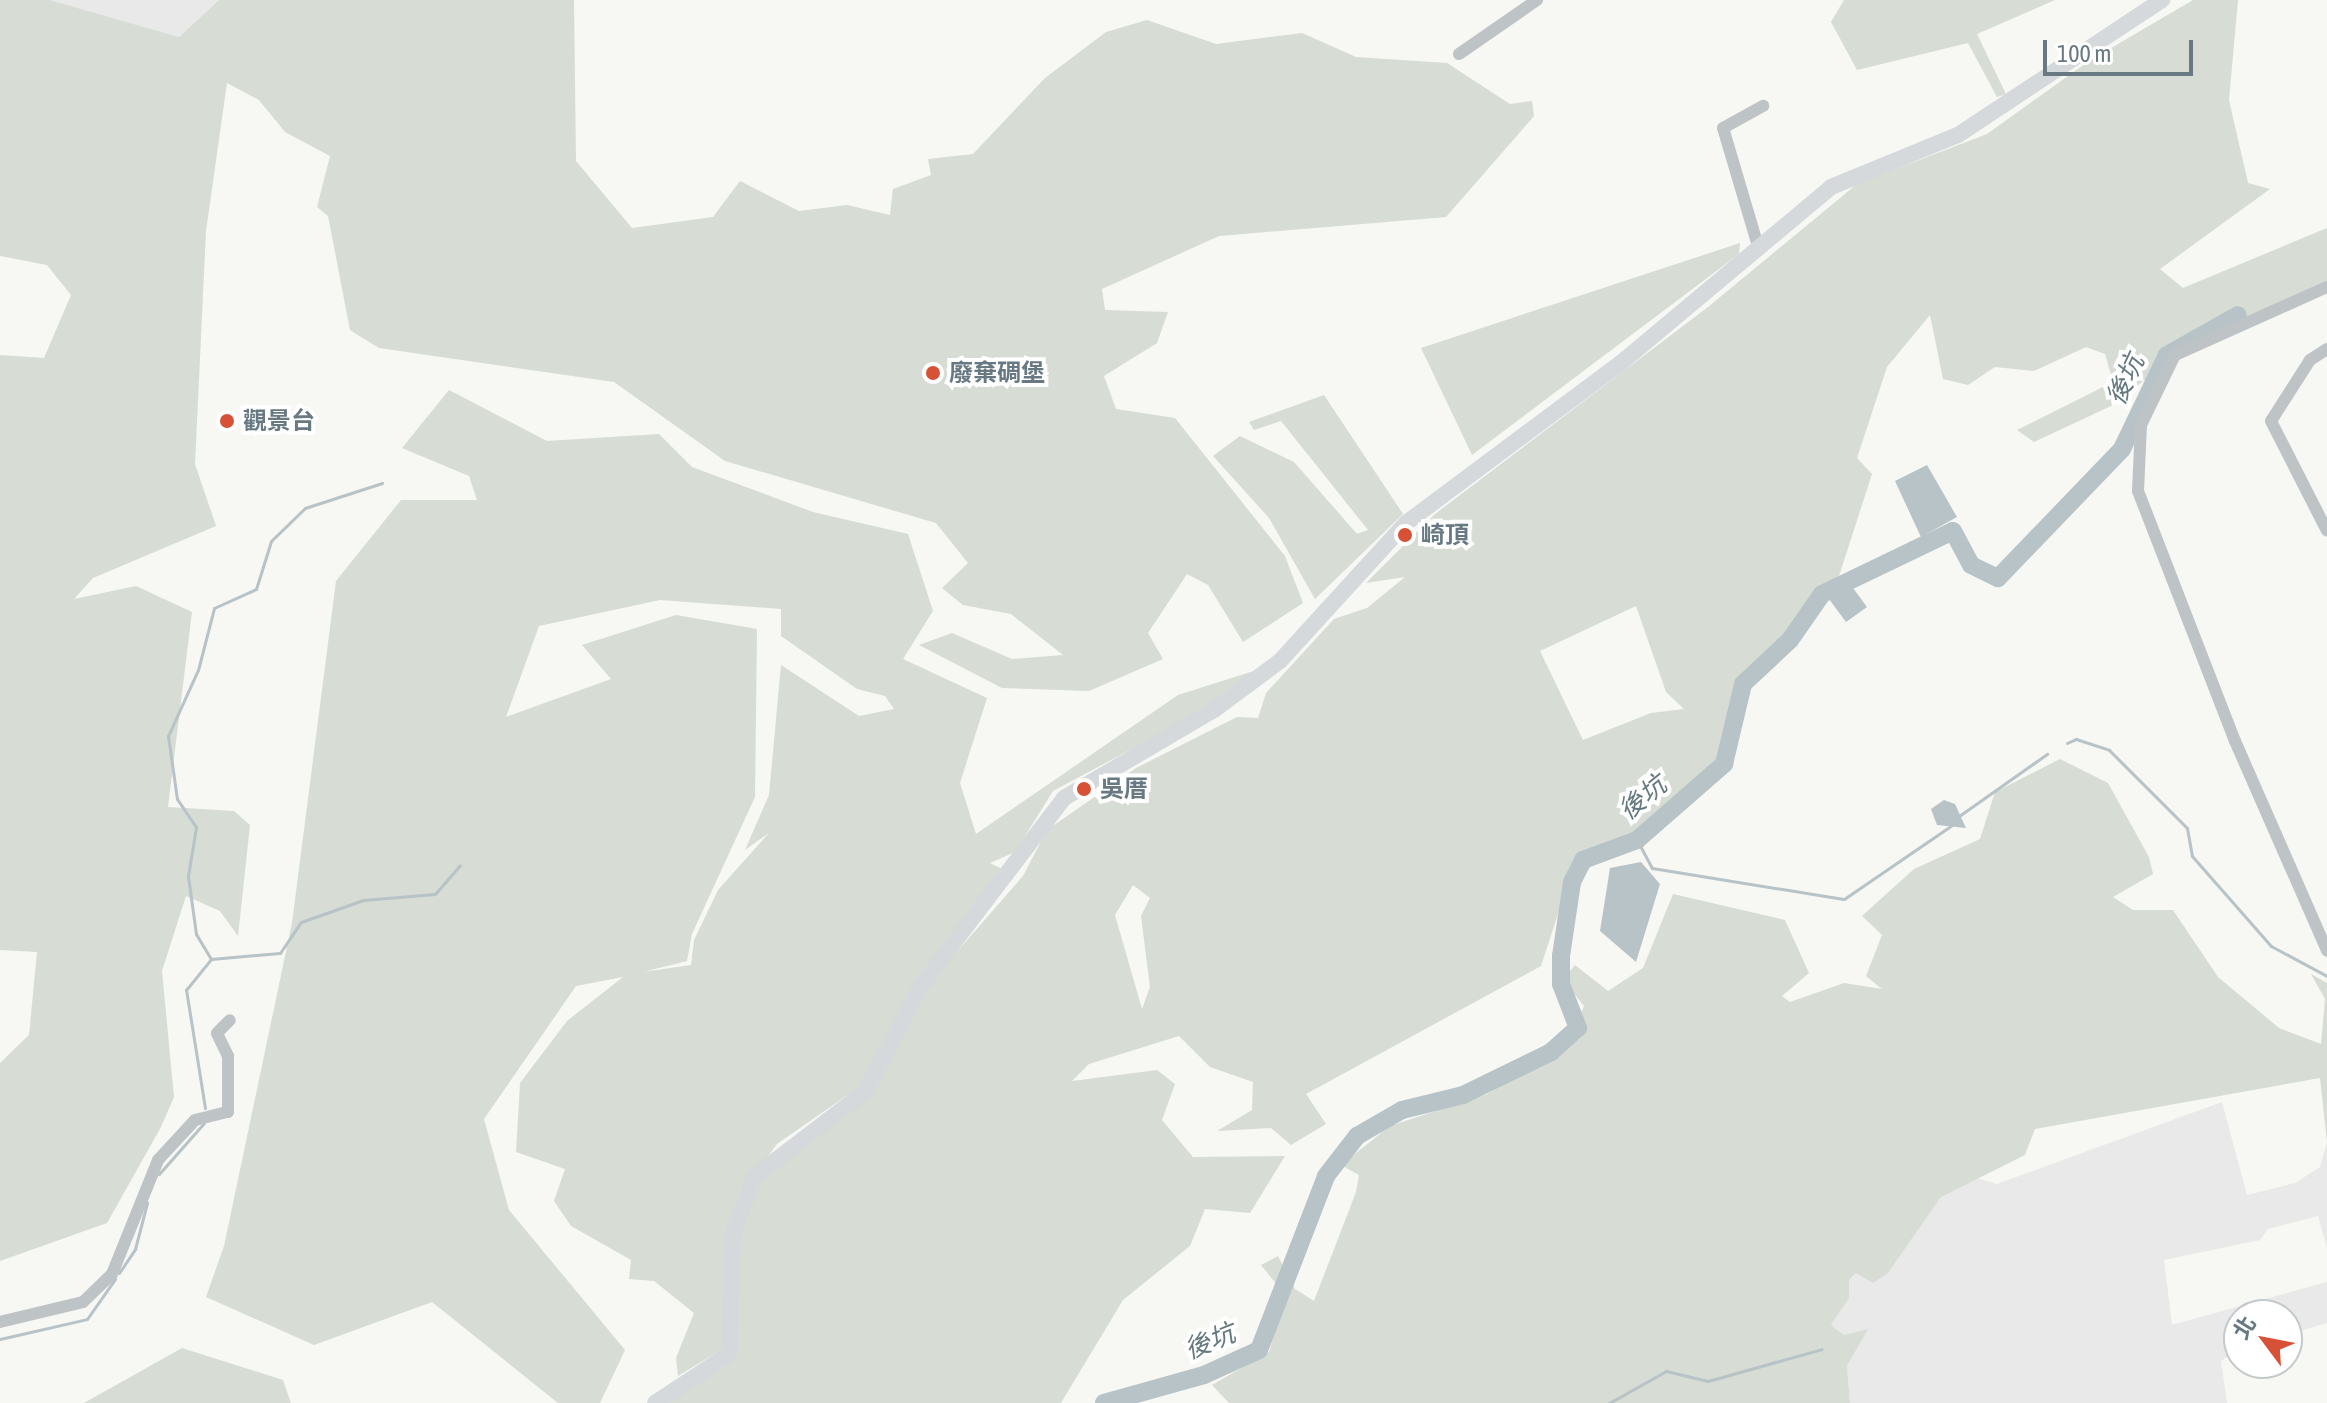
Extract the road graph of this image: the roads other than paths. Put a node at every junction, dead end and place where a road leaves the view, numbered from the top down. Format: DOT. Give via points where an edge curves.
graph roads {
  1 [pos="1537,0"];
  2 [pos="2162,0"];
  3 [pos="1459,54"];
  4 [pos="1763,106"];
  5 [pos="1758,246"];
  6 [pos="2327,287"];
  7 [pos="2327,349"];
  8 [pos="2327,531"];
  9 [pos="2327,951"];
  10 [pos="230,1020"];
  11 [pos="0,1322"];
  12 [pos="655,1403"];
  1 -- 3 [label="street"];
  2 -- 5 [label="street" via="1958,135 1831,187"];
  4 -- 5 [label="street" via="1723,128"];
  5 -- 12 [label="street" via="1622,362 1406,523 1280,661 1056,807 1014,873 900,1017 865,1092 788,1144 755,1176 733,1233 729,1354"];
  6 -- 9 [label="street" via="2175,355 2141,425 2138,491"];
  7 -- 8 [label="street" via="2310,360 2271,421"];
  10 -- 11 [label="street" via="217,1033 228,1056 228,1112 195,1120 158,1160 112,1274 83,1302"];
}
